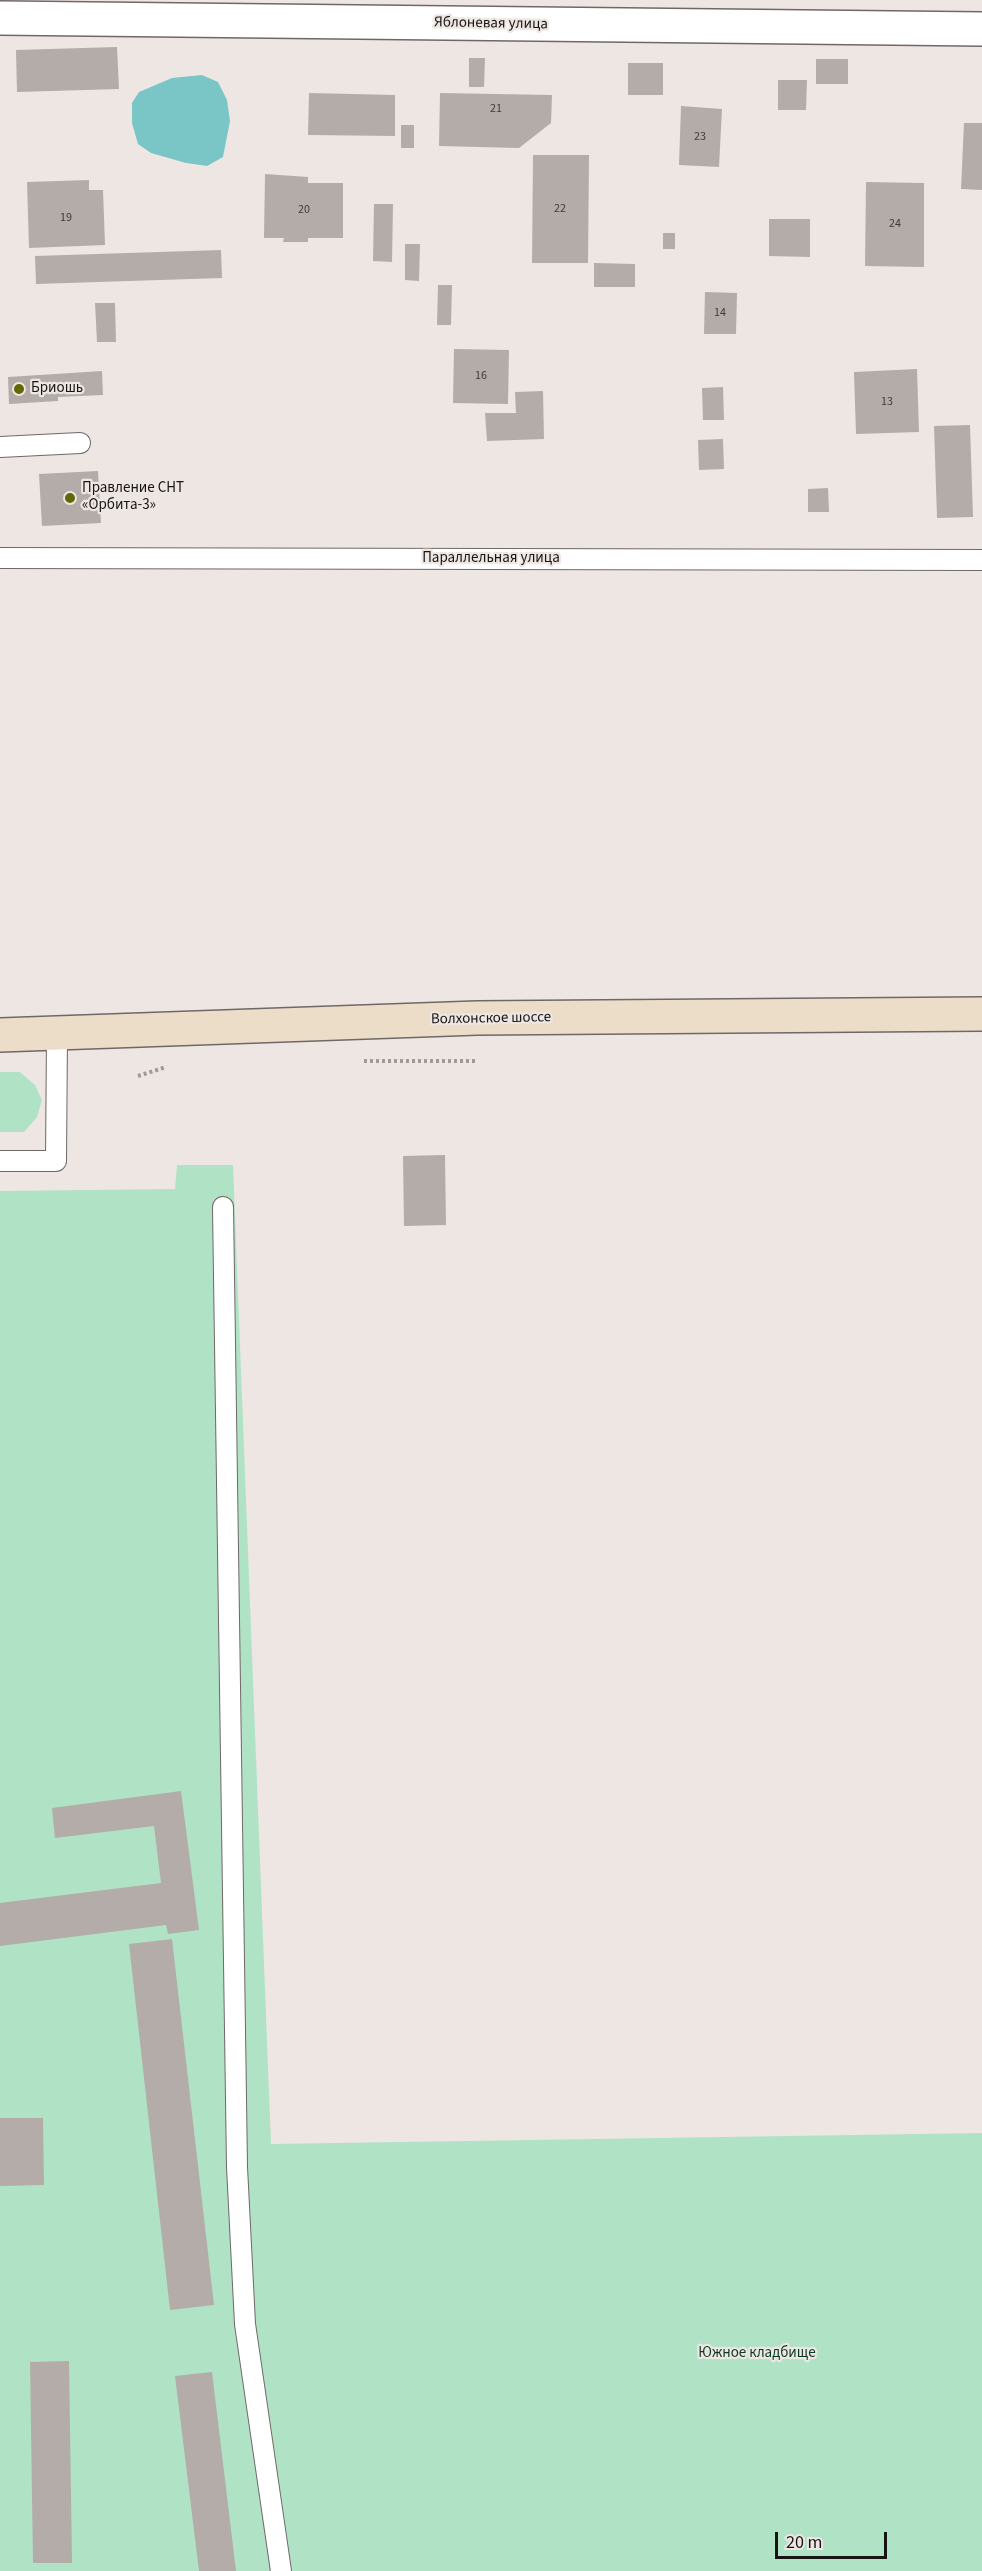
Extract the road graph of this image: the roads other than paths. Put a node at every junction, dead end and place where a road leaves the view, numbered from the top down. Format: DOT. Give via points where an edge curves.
graph roads {
  1 [pos="0,18"];
  2 [pos="982,29"];
  3 [pos="80,443"];
  4 [pos="0,447"];
  5 [pos="0,558"];
  6 [pos="982,560"];
  7 [pos="982,1014"];
  8 [pos="0,1035"];
  9 [pos="57,1035"];
  10 [pos="0,1161"];
  11 [pos="223,1207"];
  12 [pos="281,2571"];
  1 -- 2 [label="street, Яблоневая улица"];
  3 -- 4 [label="lane"];
  5 -- 6 [label="lane, Параллельная улица"];
  7 -- 9 [label="main road, Волхонское шоссе" via="477,1018"];
  8 -- 9 [label="main road, Волхонское шоссе"];
  9 -- 10 [label="lane" via="56,1161"];
  11 -- 12 [label="lane" via="237,2167 245,2324"];
}
